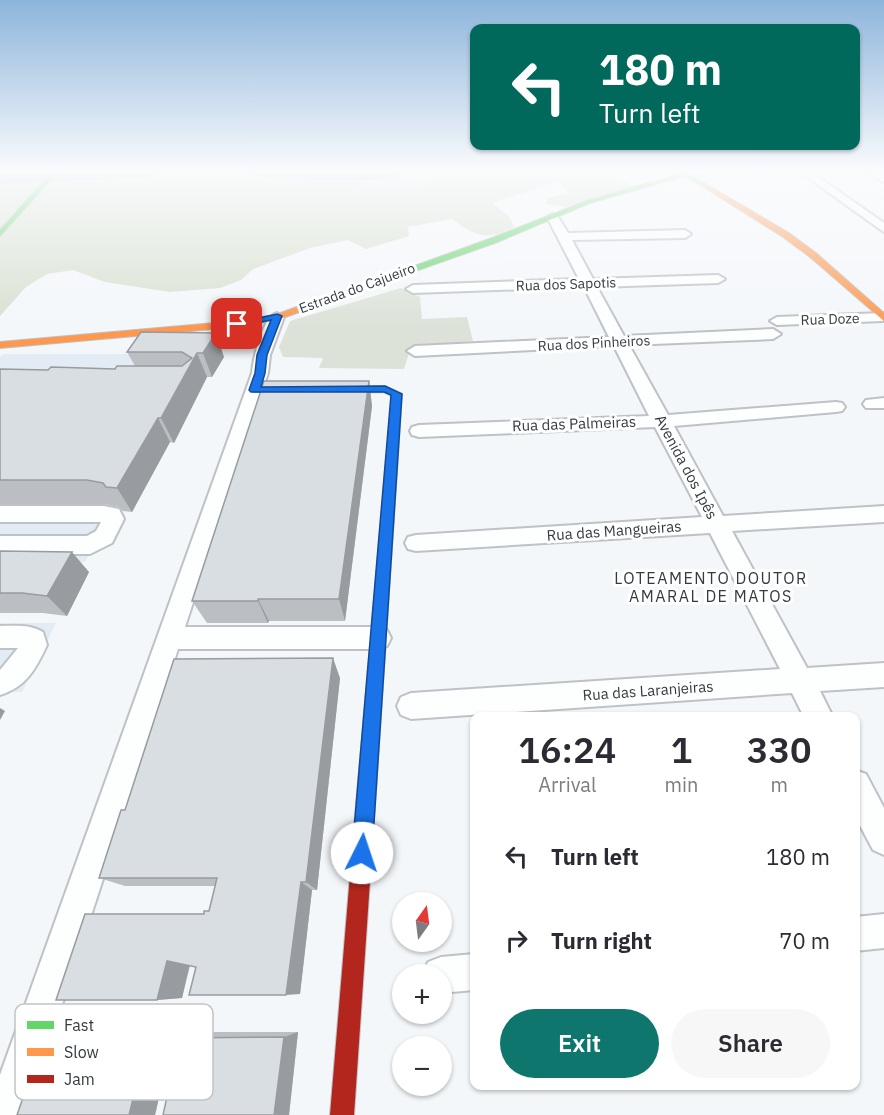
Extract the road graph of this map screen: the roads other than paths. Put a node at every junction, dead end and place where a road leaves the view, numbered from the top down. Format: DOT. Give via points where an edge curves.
graph roads {
  1 [pos="535,224"];
  2 [pos="557,224"];
  3 [pos="770,224"];
  4 [pos="685,234"];
  5 [pos="564,237"];
  6 [pos="718,279"];
  7 [pos="588,283"];
  8 [pos="413,290"];
  9 [pos="277,316"];
  10 [pos="884,317"];
  11 [pos="775,328"];
  12 [pos="620,342"];
  13 [pos="0,345"];
  14 [pos="415,351"];
  15 [pos="254,390"];
  16 [pos="836,407"];
  17 [pos="662,421"];
  18 [pos="419,431"];
  19 [pos="0,514"];
  20 [pos="884,514"];
  21 [pos="716,524"];
  22 [pos="416,543"];
  23 [pos="0,546"];
  24 [pos="0,637"];
  25 [pos="170,638"];
  26 [pos="378,638"];
  27 [pos="884,675"];
  28 [pos="800,682"];
  29 [pos="0,683"];
  30 [pos="411,706"];
  31 [pos="816,712"];
  32 [pos="860,794"];
  33 [pos="884,839"];
  34 [pos="884,932"];
  35 [pos="860,934"];
  36 [pos="470,972"];
  37 [pos="452,974"];
  38 [pos="44,1004"];
  39 [pos="15,1089"];
  40 [pos="6,1115"];
  41 [pos="342,1115"];
  1 -- 9 [label="street, Estrada do Cajueiro"];
  2 -- 5 [label="street, Avenida dos Ipês"];
  3 -- 10 [label="street" via="813,255"];
  4 -- 5 [label="street"];
  5 -- 7 [label="street, Avenida dos Ipês"];
  6 -- 7 [label="street, Rua dos Sapotis"];
  7 -- 8 [label="street, Rua dos Sapotis"];
  7 -- 12 [label="street, Avenida dos Ipês"];
  9 -- 13 [label="street, Estrada do Cajueiro" via="237,324"];
  9 -- 15 [label="street"];
  10 -- 11 [label="street, Rua Doze"];
  11 -- 12 [label="street, Rua dos Pinheiros"];
  12 -- 14 [label="street, Rua dos Pinheiros"];
  12 -- 17 [label="street, Avenida dos Ipês"];
  15 -- 25 [label="street"];
  15 -- 26 [label="street" via="385,389 397,394"];
  16 -- 17 [label="street, Rua das Palmeiras"];
  17 -- 18 [label="street, Rua das Palmeiras"];
  17 -- 21 [label="street, Avenida dos Ipês"];
  19 -- 23 [label="street" via="104,514 112,515 113,519 104,537 90,545"];
  20 -- 21 [label="street, Rua das Mangueiras"];
  21 -- 22 [label="street, Rua das Mangueiras"];
  21 -- 28 [label="street, Avenida dos Ipês"];
  24 -- 29 [label="street" via="29,637 34,645 14,676"];
  25 -- 26 [label="street"];
  25 -- 38 [label="street"];
  26 -- 41 [label="street"];
  27 -- 28 [label="street, Rua das Laranjeiras"];
  28 -- 30 [label="street, Rua das Laranjeiras"];
  28 -- 31 [label="street, Avenida dos Ipês"];
  32 -- 33 [label="street"];
  34 -- 35 [label="street"];
  36 -- 37 [label="street"];
  39 -- 40 [label="street"];
}
